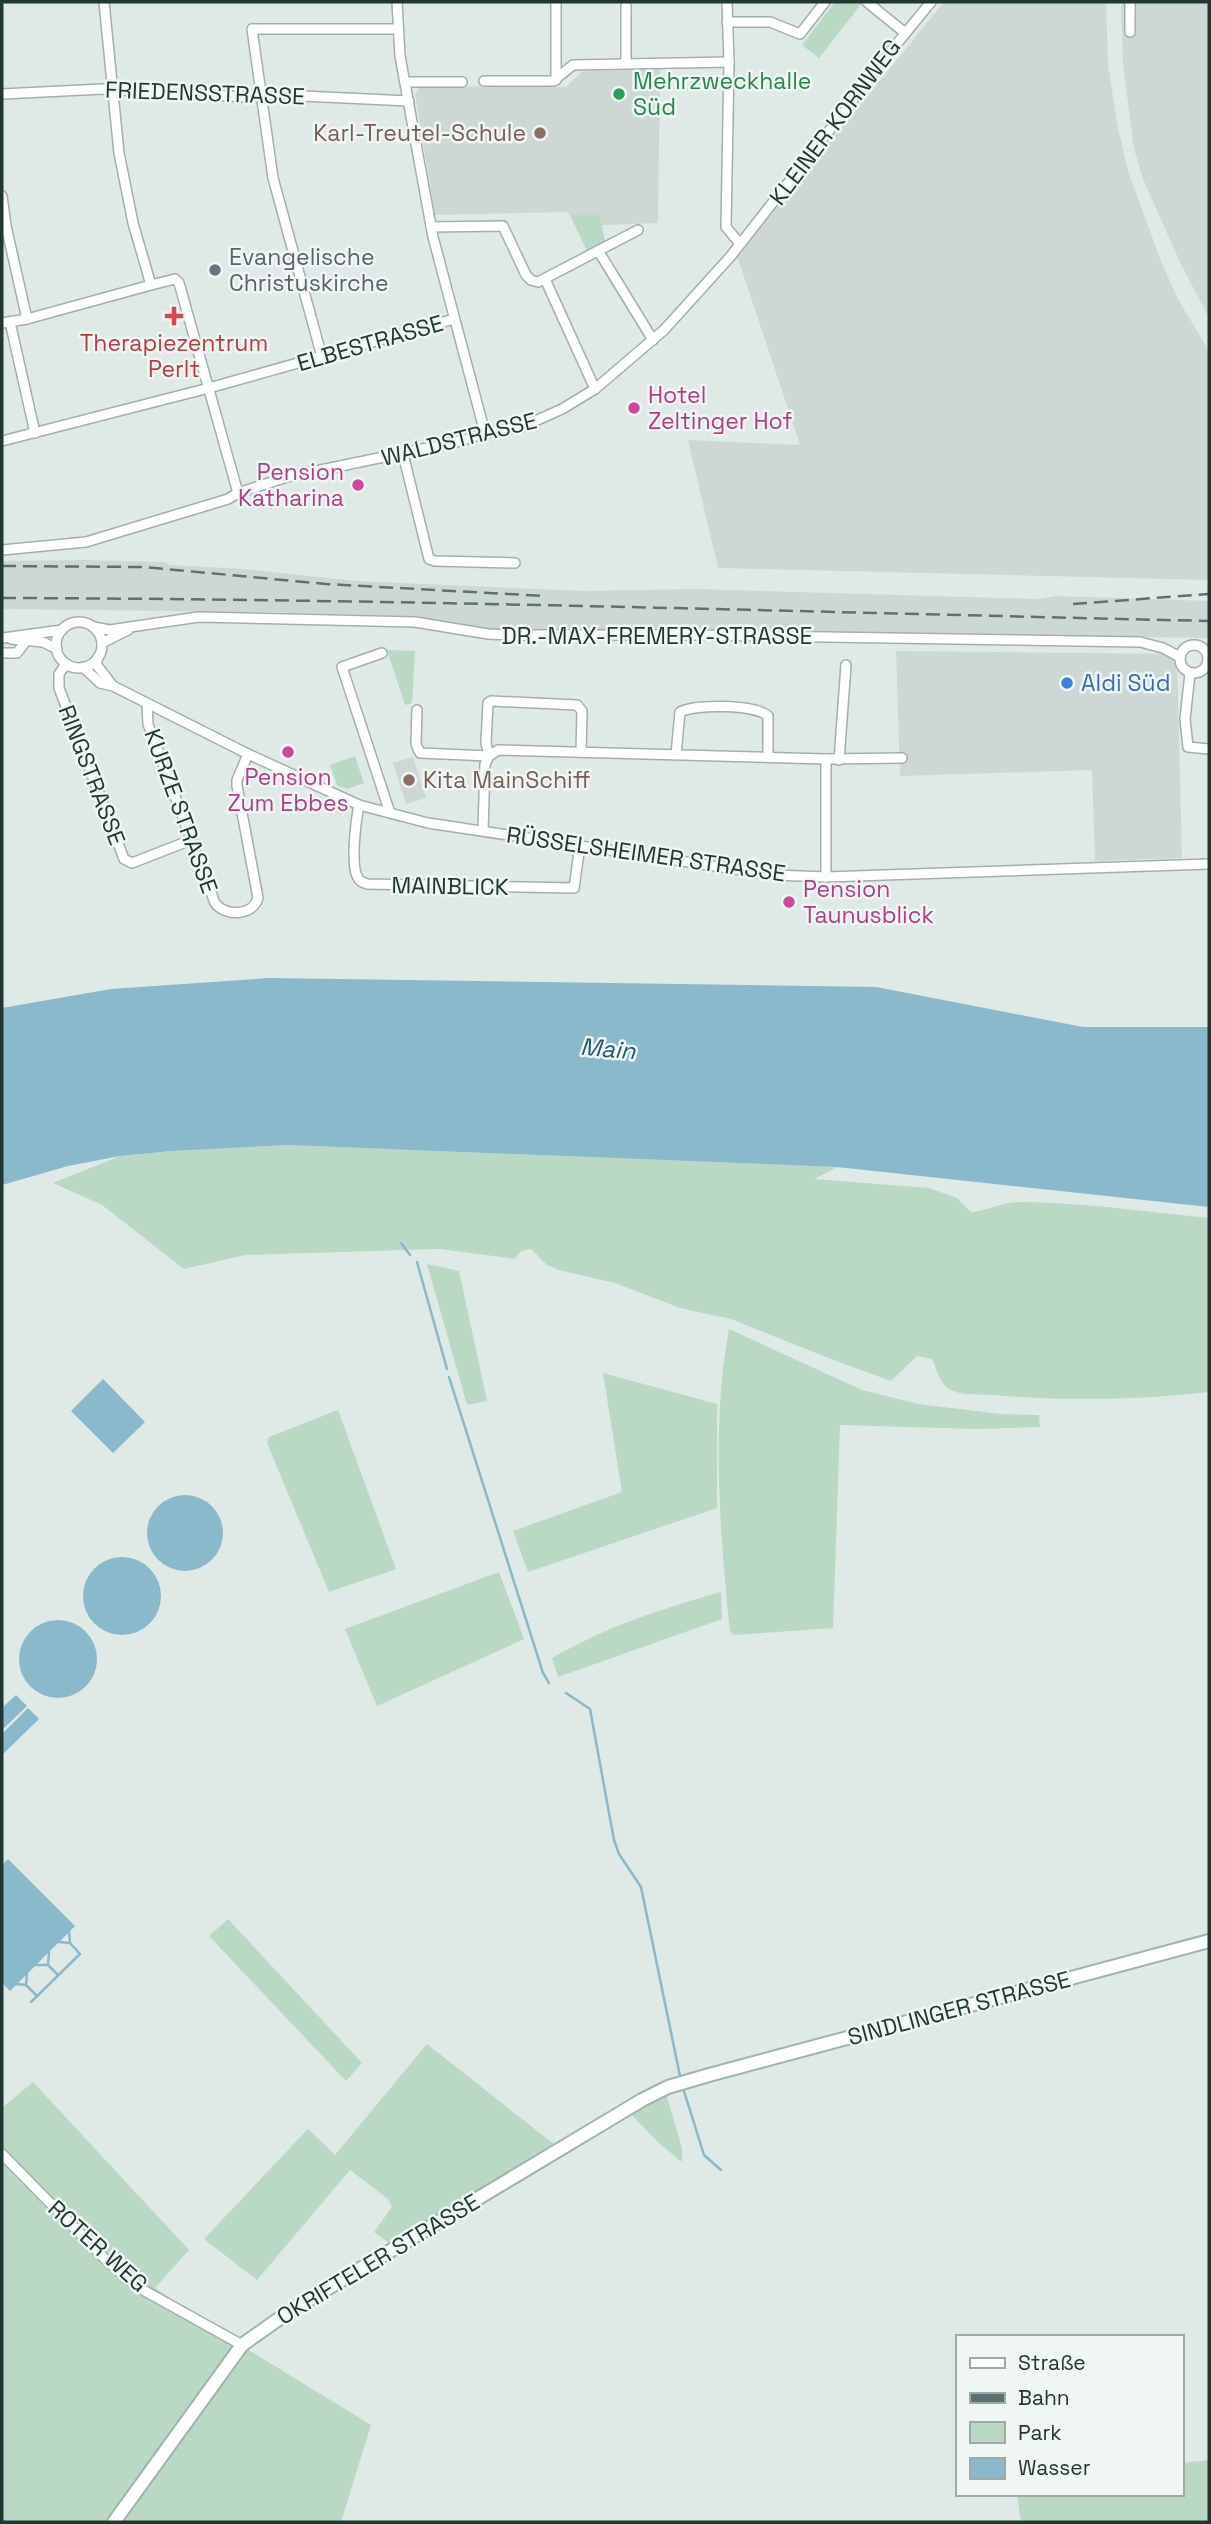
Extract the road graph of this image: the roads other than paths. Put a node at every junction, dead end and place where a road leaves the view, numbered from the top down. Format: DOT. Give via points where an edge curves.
graph roads {
  1 [pos="104,2"];
  2 [pos="397,2"];
  3 [pos="556,2"];
  4 [pos="727,2"];
  5 [pos="825,2"];
  6 [pos="867,2"];
  7 [pos="931,2"];
  8 [pos="1130,2"];
  9 [pos="626,6"];
  10 [pos="727,22"];
  11 [pos="398,29"];
  12 [pos="904,32"];
  13 [pos="1130,32"];
  14 [pos="729,62"];
  15 [pos="626,63"];
  16 [pos="556,79"];
  17 [pos="406,82"];
  18 [pos="462,82"];
  19 [pos="484,82"];
  20 [pos="113,90"];
  21 [pos="2,94"];
  22 [pos="260,94"];
  23 [pos="409,100"];
  24 [pos="2,196"];
  25 [pos="431,227"];
  26 [pos="638,230"];
  27 [pos="740,244"];
  28 [pos="598,252"];
  29 [pos="545,279"];
  30 [pos="151,285"];
  31 [pos="27,319"];
  32 [pos="454,319"];
  33 [pos="6,322"];
  34 [pos="653,340"];
  35 [pos="322,357"];
  36 [pos="209,388"];
  37 [pos="595,389"];
  38 [pos="35,433"];
  39 [pos="485,433"];
  40 [pos="2,441"];
  41 [pos="403,454"];
  42 [pos="238,493"];
  43 [pos="2,550"];
  44 [pos="515,563"];
  45 [pos="93,627"];
  46 [pos="132,628"];
  47 [pos="62,630"];
  48 [pos="2,638"];
  49 [pos="26,641"];
  50 [pos="102,643"];
  51 [pos="57,649"];
  52 [pos="1208,652"];
  53 [pos="2,653"];
  54 [pos="382,653"];
  55 [pos="98,657"];
  56 [pos="1180,657"];
  57 [pos="66,664"];
  58 [pos="846,665"];
  59 [pos="83,667"];
  60 [pos="1191,673"];
  61 [pos="113,686"];
  62 [pos="147,704"];
  63 [pos="417,710"];
  64 [pos="1209,749"];
  65 [pos="581,752"];
  66 [pos="248,754"];
  67 [pos="676,754"];
  68 [pos="489,756"];
  69 [pos="768,757"];
  70 [pos="902,758"];
  71 [pos="826,760"];
  72 [pos="839,760"];
  73 [pos="359,805"];
  74 [pos="390,814"];
  75 [pos="483,831"];
  76 [pos="191,839"];
  77 [pos="580,845"];
  78 [pos="1209,864"];
  79 [pos="826,877"];
  80 [pos="1209,1941"];
  81 [pos="709,2075"];
  82 [pos="2,2154"];
  83 [pos="242,2345"];
  84 [pos="114,2522"];
  1 -- 20 [label="street"];
  2 -- 11 [label="street"];
  3 -- 16 [label="street"];
  4 -- 10 [label="street"];
  5 -- 10 [label="street" via="800,34 770,22"];
  6 -- 12 [label="street"];
  7 -- 12 [label="street, KLEINER KORNWEG"];
  8 -- 13 [label="street"];
  9 -- 15 [label="street"];
  10 -- 14 [label="street"];
  11 -- 17 [label="street"];
  11 -- 22 [label="street" via="251,29"];
  12 -- 27 [label="street, KLEINER KORNWEG"];
  14 -- 15 [label="street"];
  14 -- 27 [label="street" via="726,227"];
  15 -- 16 [label="street" via="573,65"];
  16 -- 19 [label="street"];
  17 -- 18 [label="street"];
  17 -- 23 [label="street"];
  20 -- 21 [label="street, FRIEDENSSTRASSE"];
  20 -- 22 [label="street, FRIEDENSSTRASSE"];
  20 -- 30 [label="street" via="126,189"];
  22 -- 23 [label="street, FRIEDENSSTRASSE"];
  22 -- 35 [label="street" via="273,178"];
  23 -- 25 [label="street"];
  24 -- 31 [label="street"];
  25 -- 29 [label="street" via="503,226 526,275 538,282"];
  25 -- 32 [label="street"];
  26 -- 28 [label="street"];
  27 -- 34 [label="street, WALDSTRASSE"];
  28 -- 29 [label="street"];
  28 -- 34 [label="street"];
  29 -- 37 [label="street"];
  30 -- 31 [label="street"];
  30 -- 36 [label="street" via="175,279 179,283"];
  31 -- 33 [label="street"];
  32 -- 35 [label="street, ELBESTRASSE"];
  32 -- 39 [label="street"];
  33 -- 38 [label="street"];
  34 -- 37 [label="street, WALDSTRASSE"];
  35 -- 36 [label="street, ELBESTRASSE"];
  36 -- 38 [label="street, ELBESTRASSE"];
  36 -- 42 [label="street"];
  37 -- 39 [label="street, WALDSTRASSE" via="522,428"];
  38 -- 40 [label="street, ELBESTRASSE"];
  39 -- 41 [label="street, WALDSTRASSE"];
  41 -- 42 [label="street, WALDSTRASSE" via="313,471"];
  41 -- 44 [label="street" via="429,558 435,562"];
  42 -- 43 [label="street, WALDSTRASSE" via="86,542"];
  45 -- 46 [label="street, DR.-MAX-FREMERY-STRASSE"];
  45 -- 47 [label="street" via="80,622"];
  45 -- 50 [label="street"];
  46 -- 50 [label="street, DR.-MAX-FREMERY-STRASSE"];
  46 -- 56 [label="street, DR.-MAX-FREMERY-STRASSE" via="198,617 406,622 510,635 1140,642"];
  47 -- 48 [label="street"];
  47 -- 51 [label="street"];
  48 -- 49 [label="street"];
  49 -- 51 [label="street"];
  49 -- 53 [label="street" via="17,653"];
  50 -- 55 [label="street"];
  51 -- 57 [label="street"];
  52 -- 56 [label="street" via="1192,645 1182,650"];
  52 -- 60 [label="street" via="1206,668"];
  54 -- 74 [label="street" via="342,667"];
  55 -- 59 [label="street"];
  55 -- 61 [label="street" via="96,664"];
  56 -- 60 [label="street" via="1182,668"];
  57 -- 59 [label="street"];
  57 -- 76 [label="street, RINGSTRASSE" via="59,674 59,688 124,859 132,863"];
  58 -- 72 [label="street"];
  59 -- 61 [label="street, RÜSSELSHEIMER STRASSE" via="100,683"];
  60 -- 64 [label="street" via="1185,719 1188,747"];
  61 -- 62 [label="street, RÜSSELSHEIMER STRASSE"];
  62 -- 66 [label="street, RÜSSELSHEIMER STRASSE"];
  62 -- 76 [label="street, KURZE STRASSE" via="148,724"];
  63 -- 68 [label="street" via="420,753"];
  65 -- 67 [label="street"];
  65 -- 68 [label="street" via="498,750"];
  65 -- 68 [label="street" via="582,711 577,705 491,701"];
  66 -- 73 [label="street, RÜSSELSHEIMER STRASSE"];
  66 -- 76 [label="street, KURZE STRASSE" via="237,786 258,898 252,911 226,912 215,903"];
  67 -- 69 [label="street"];
  67 -- 69 [label="street" via="680,712 719,707 758,709 768,716"];
  68 -- 75 [label="street"];
  69 -- 71 [label="street"];
  70 -- 72 [label="street"];
  71 -- 72 [label="street"];
  71 -- 79 [label="street"];
  73 -- 74 [label="street, RÜSSELSHEIMER STRASSE"];
  73 -- 77 [label="street, MAINBLICK" via="355,870 358,879 367,884 574,888"];
  74 -- 75 [label="street, RÜSSELSHEIMER STRASSE"];
  75 -- 77 [label="street, RÜSSELSHEIMER STRASSE"];
  77 -- 79 [label="street, RÜSSELSHEIMER STRASSE" via="774,875"];
  78 -- 79 [label="street, RÜSSELSHEIMER STRASSE"];
  80 -- 81 [label="street, SINDLINGER STRASSE"];
  81 -- 83 [label="street, OKRIFTELER STRASSE" via="642,2100 290,2311"];
  82 -- 83 [label="street, ROTER WEG" via="136,2286"];
  83 -- 84 [label="street, OKRIFTELER STRASSE"];
}
